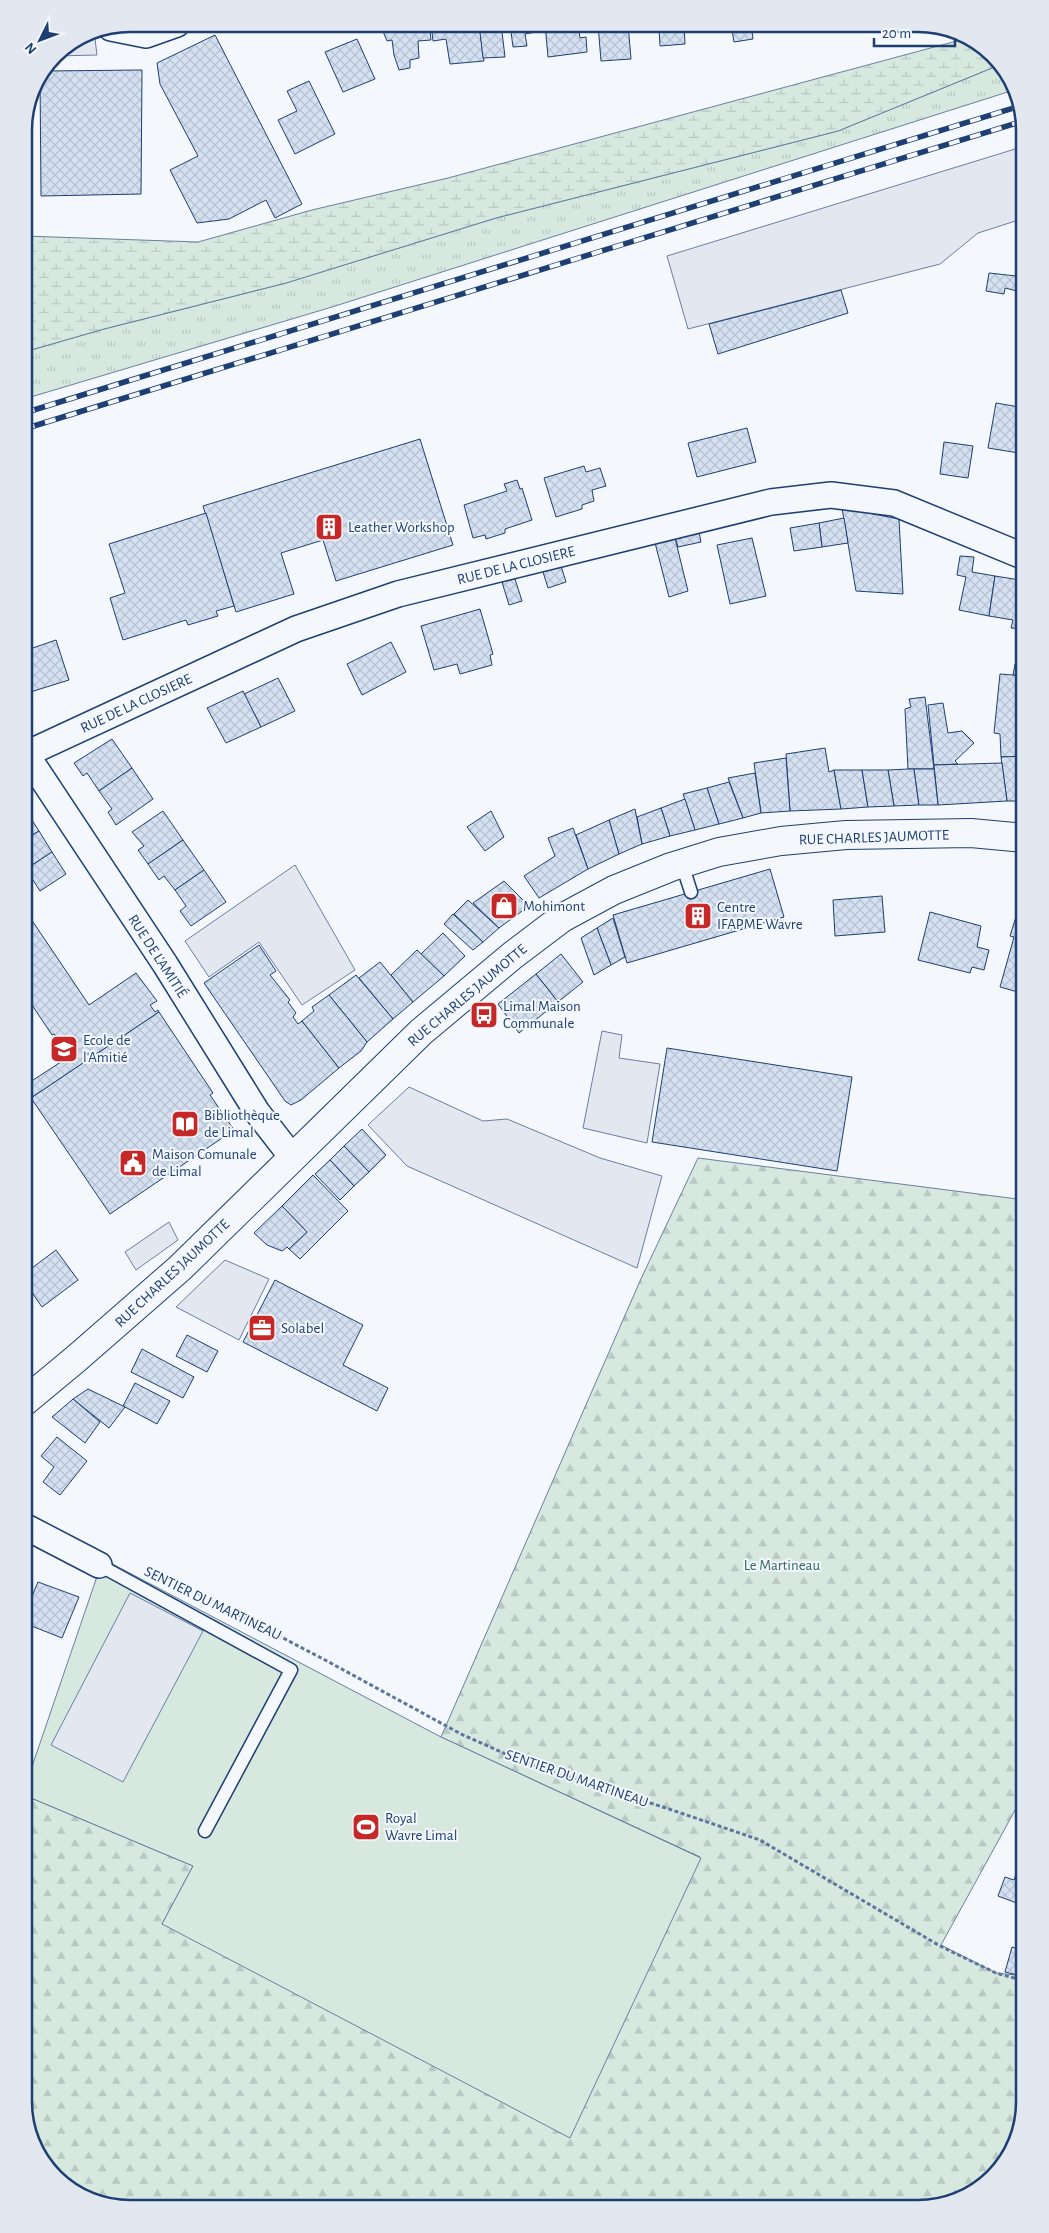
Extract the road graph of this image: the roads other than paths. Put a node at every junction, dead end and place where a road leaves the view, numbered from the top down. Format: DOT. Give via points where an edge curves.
graph roads {
  1 [pos="134,32"];
  2 [pos="152,32"];
  3 [pos="1016,553"];
  4 [pos="33,751"];
  5 [pos="33,766"];
  6 [pos="1016,837"];
  7 [pos="682,864"];
  8 [pos="690,892"];
  9 [pos="292,1157"];
  10 [pos="32,1395"];
  11 [pos="32,1530"];
  12 [pos="99,1565"];
  13 [pos="205,1831"];
  1 -- 2 [label="street"];
  3 -- 4 [label="street, RUE DE LA CLOSIERE" via="894,502 831,495 770,502 398,594 296,629"];
  5 -- 9 [label="street, RUE DE L'AMITIÉ" via="165,964 257,1112"];
  6 -- 7 [label="main road, RUE CHARLES JAUMOTTE" via="971,833 846,835 781,841 719,852"];
  7 -- 8 [label="lane"];
  7 -- 9 [label="main road, RUE CHARLES JAUMOTTE" via="614,890 562,918 422,1032"];
  9 -- 10 [label="main road, RUE CHARLES JAUMOTTE" via="148,1298"];
  11 -- 12 [label="street"];
  12 -- 13 [label="lane" via="290,1670"];
}
